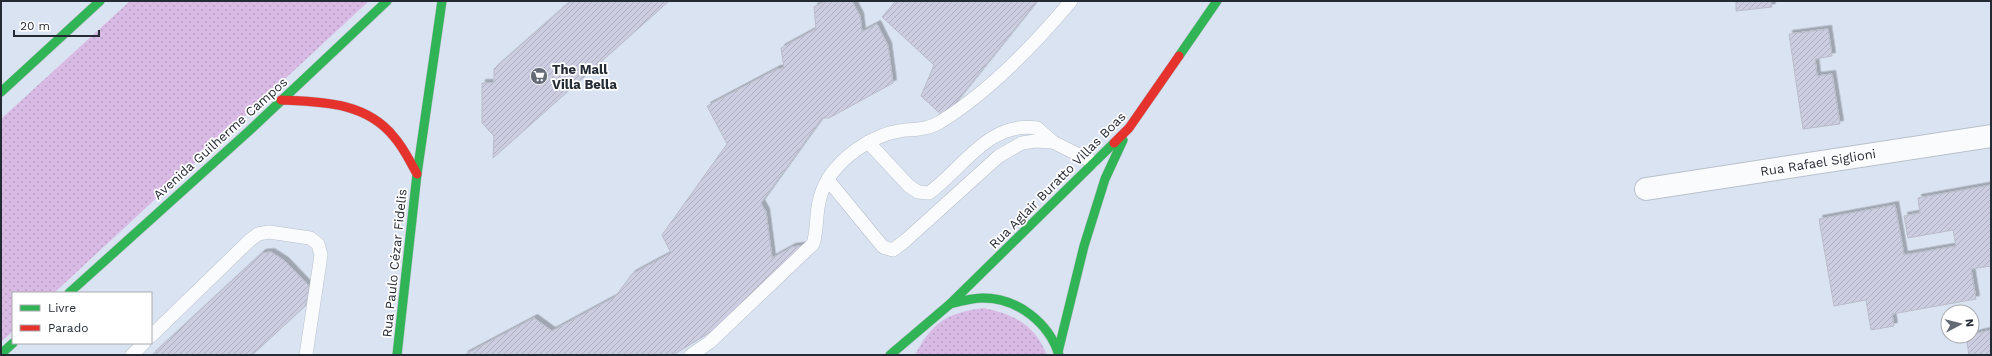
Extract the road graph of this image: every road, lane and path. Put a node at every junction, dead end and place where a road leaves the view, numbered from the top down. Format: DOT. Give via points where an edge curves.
graph roads {
  1 [pos="100,1"];
  2 [pos="387,1"];
  3 [pos="442,1"];
  4 [pos="1071,1"];
  5 [pos="1217,1"];
  6 [pos="1,92"];
  7 [pos="281,100"];
  8 [pos="1129,128"];
  9 [pos="1991,136"];
  10 [pos="987,141"];
  11 [pos="868,142"];
  12 [pos="1053,142"];
  13 [pos="1000,156"];
  14 [pos="1093,162"];
  15 [pos="417,174"];
  16 [pos="828,180"];
  17 [pos="1646,189"];
  18 [pos="70,292"];
  19 [pos="950,304"];
  20 [pos="152,335"];
  21 [pos="911,338"];
  22 [pos="12,344"];
  23 [pos="143,344"];
  24 [pos="1058,353"];
  25 [pos="1,354"];
  26 [pos="132,355"];
  27 [pos="306,355"];
  28 [pos="397,355"];
  29 [pos="691,355"];
  30 [pos="890,355"];
  31 [pos="904,355"];
  1 -- 6 [label="main road"];
  2 -- 7 [label="main road, Avenida Guilherme Campos"];
  3 -- 15 [label="main road, Rua Paulo Cézar Fidelis"];
  4 -- 11 [label="lane" via="984,91 939,123 924,128 896,131"];
  5 -- 8 [label="main road, Rua Aglair Buratto Villas Boas"];
  7 -- 15 [label="main road" via="332,102 363,111 391,133"];
  7 -- 18 [label="main road, Avenida Guilherme Campos"];
  8 -- 14 [label="main road, Rua Aglair Buratto Villas Boas"];
  8 -- 24 [label="main road" via="1105,179 1084,246"];
  9 -- 17 [label="street, Rua Rafael Siglioni"];
  10 -- 11 [label="lane" via="929,193 918,192 909,186"];
  10 -- 12 [label="lane" via="1000,132 1029,127 1037,128"];
  10 -- 13 [label="lane"];
  11 -- 16 [label="lane" via="836,167"];
  12 -- 13 [label="lane" via="1022,143"];
  12 -- 14 [label="lane"];
  13 -- 16 [label="lane" via="893,250 883,247"];
  14 -- 19 [label="main road, Rua Aglair Buratto Villas Boas"];
  15 -- 28 [label="main road, Rua Paulo Cézar Fidelis"];
  16 -- 29 [label="lane" via="819,197 813,244 710,342"];
  19 -- 21 [label="main road, Rua Aglair Buratto Villas Boas"];
  19 -- 24 [label="main road" via="972,298 993,298 1014,305 1033,316 1048,332"];
  20 -- 27 [label="lane" via="249,241 258,234 269,232 310,238 318,244 321,255"];
  21 -- 30 [label="main road, Rua Aglair Buratto Villas Boas"];
  21 -- 31 [label="main road"];
  22 -- 25 [label="main road"];
  23 -- 26 [label="lane"];
}
